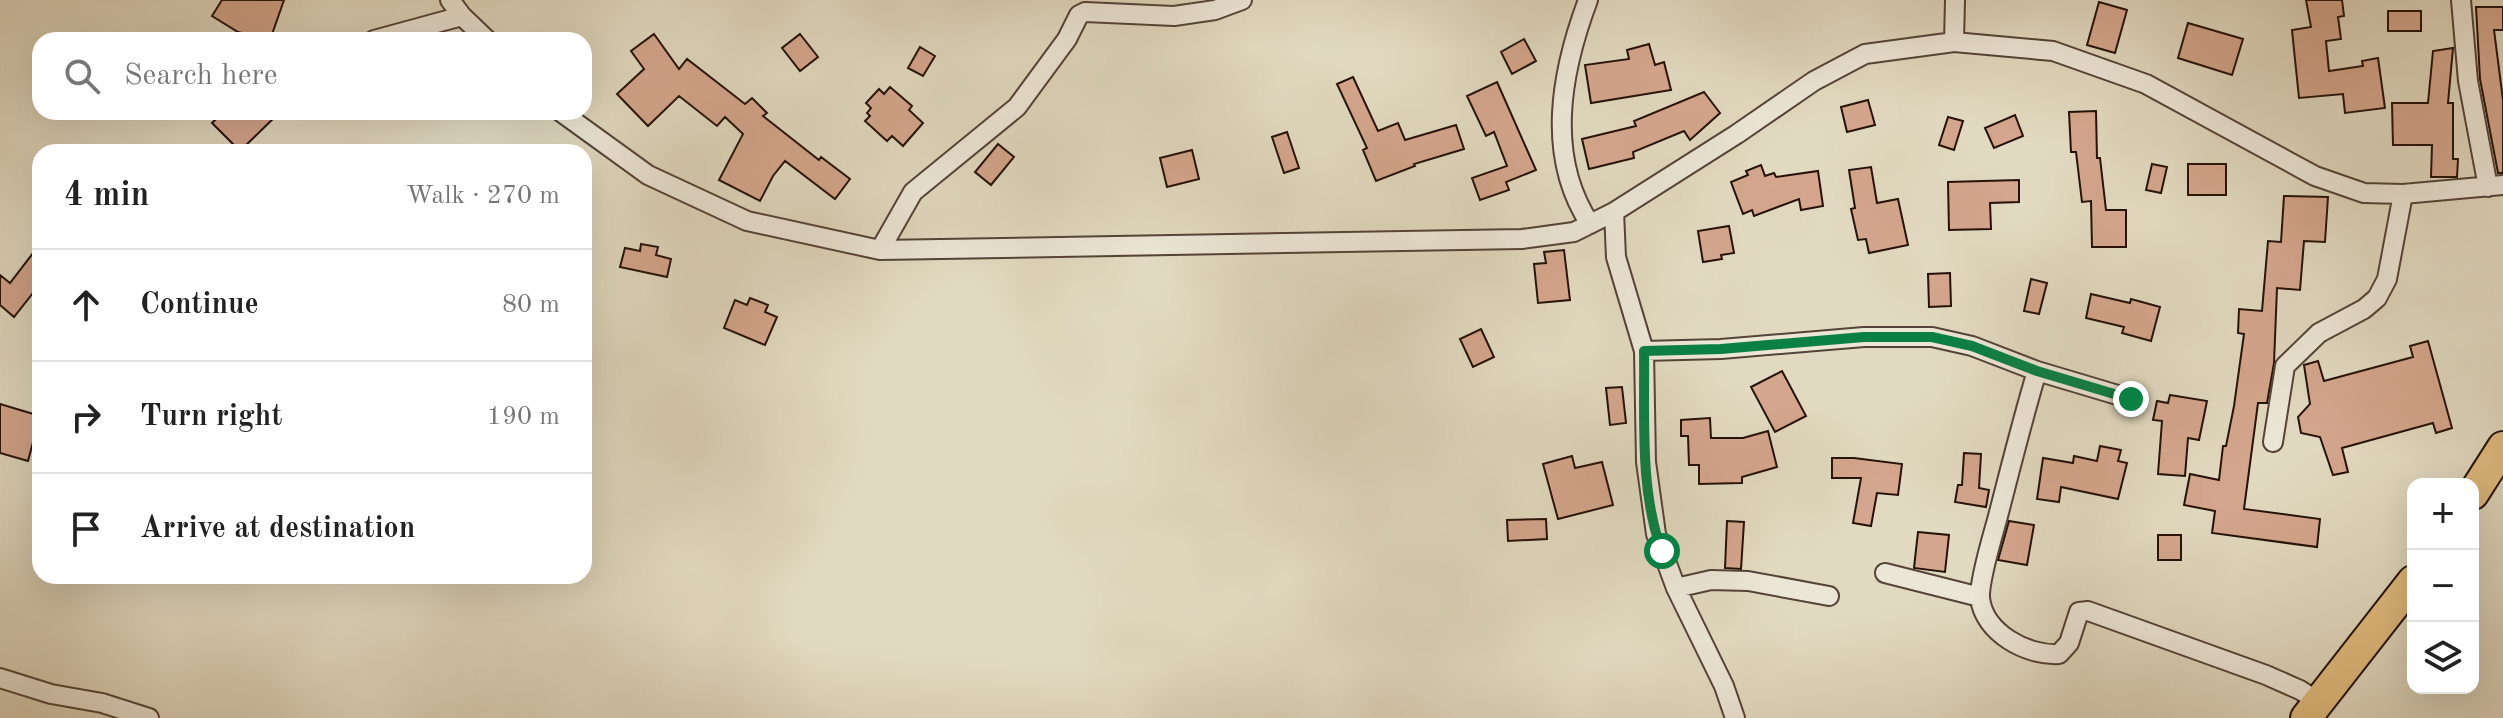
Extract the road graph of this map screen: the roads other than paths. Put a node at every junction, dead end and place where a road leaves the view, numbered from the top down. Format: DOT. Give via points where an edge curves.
graph roads {
  1 [pos="450,0"];
  2 [pos="1242,0"];
  3 [pos="1588,0"];
  4 [pos="1955,0"];
  5 [pos="2461,0"];
  6 [pos="462,16"];
  7 [pos="403,32"];
  8 [pos="479,32"];
  9 [pos="1954,42"];
  10 [pos="572,120"];
  11 [pos="2495,186"];
  12 [pos="2403,194"];
  13 [pos="1614,212"];
  14 [pos="1590,224"];
  15 [pos="880,250"];
  16 [pos="1644,351"];
  17 [pos="2037,371"];
  18 [pos="2131,399"];
  19 [pos="2273,442"];
  20 [pos="2503,447"];
  21 [pos="2479,485"];
  22 [pos="1885,573"];
  23 [pos="1676,588"];
  24 [pos="2407,589"];
  25 [pos="1829,596"];
  26 [pos="1980,597"];
  27 [pos="0,678"];
  28 [pos="2313,710"];
  29 [pos="149,718"];
  30 [pos="1735,718"];
  1 -- 6 [label="street"];
  2 -- 15 [label="street" via="1174,16 1079,15 1017,107 913,192"];
  3 -- 14 [label="street" via="1565,73 1562,140 1571,186"];
  4 -- 9 [label="street"];
  5 -- 11 [label="street" via="2468,81"];
  6 -- 7 [label="street"];
  6 -- 8 [label="street"];
  9 -- 12 [label="street" via="2053,51 2146,84 2315,176 2364,193"];
  9 -- 13 [label="street" via="1865,54 1814,81"];
  10 -- 15 [label="street" via="648,175 747,221"];
  11 -- 12 [label="street"];
  12 -- 19 [label="street" via="2387,279 2377,298 2319,333 2285,366"];
  13 -- 14 [label="street"];
  13 -- 16 [label="street" via="1616,257"];
  14 -- 15 [label="street" via="1574,232 1522,239"];
  16 -- 17 [label="street" via="1932,337"];
  16 -- 23 [label="street" via="1651,506"];
  17 -- 18 [label="street"];
  17 -- 26 [label="street"];
  20 -- 21 [label="main road"];
  22 -- 26 [label="street"];
  23 -- 25 [label="street" via="1711,580 1748,581"];
  23 -- 30 [label="street"];
  24 -- 28 [label="main road"];
  26 -- 28 [label="street" via="2000,634 2047,655 2059,654 2069,643 2079,612 2088,611 2266,675 2300,690"];
  27 -- 29 [label="street"];
}
